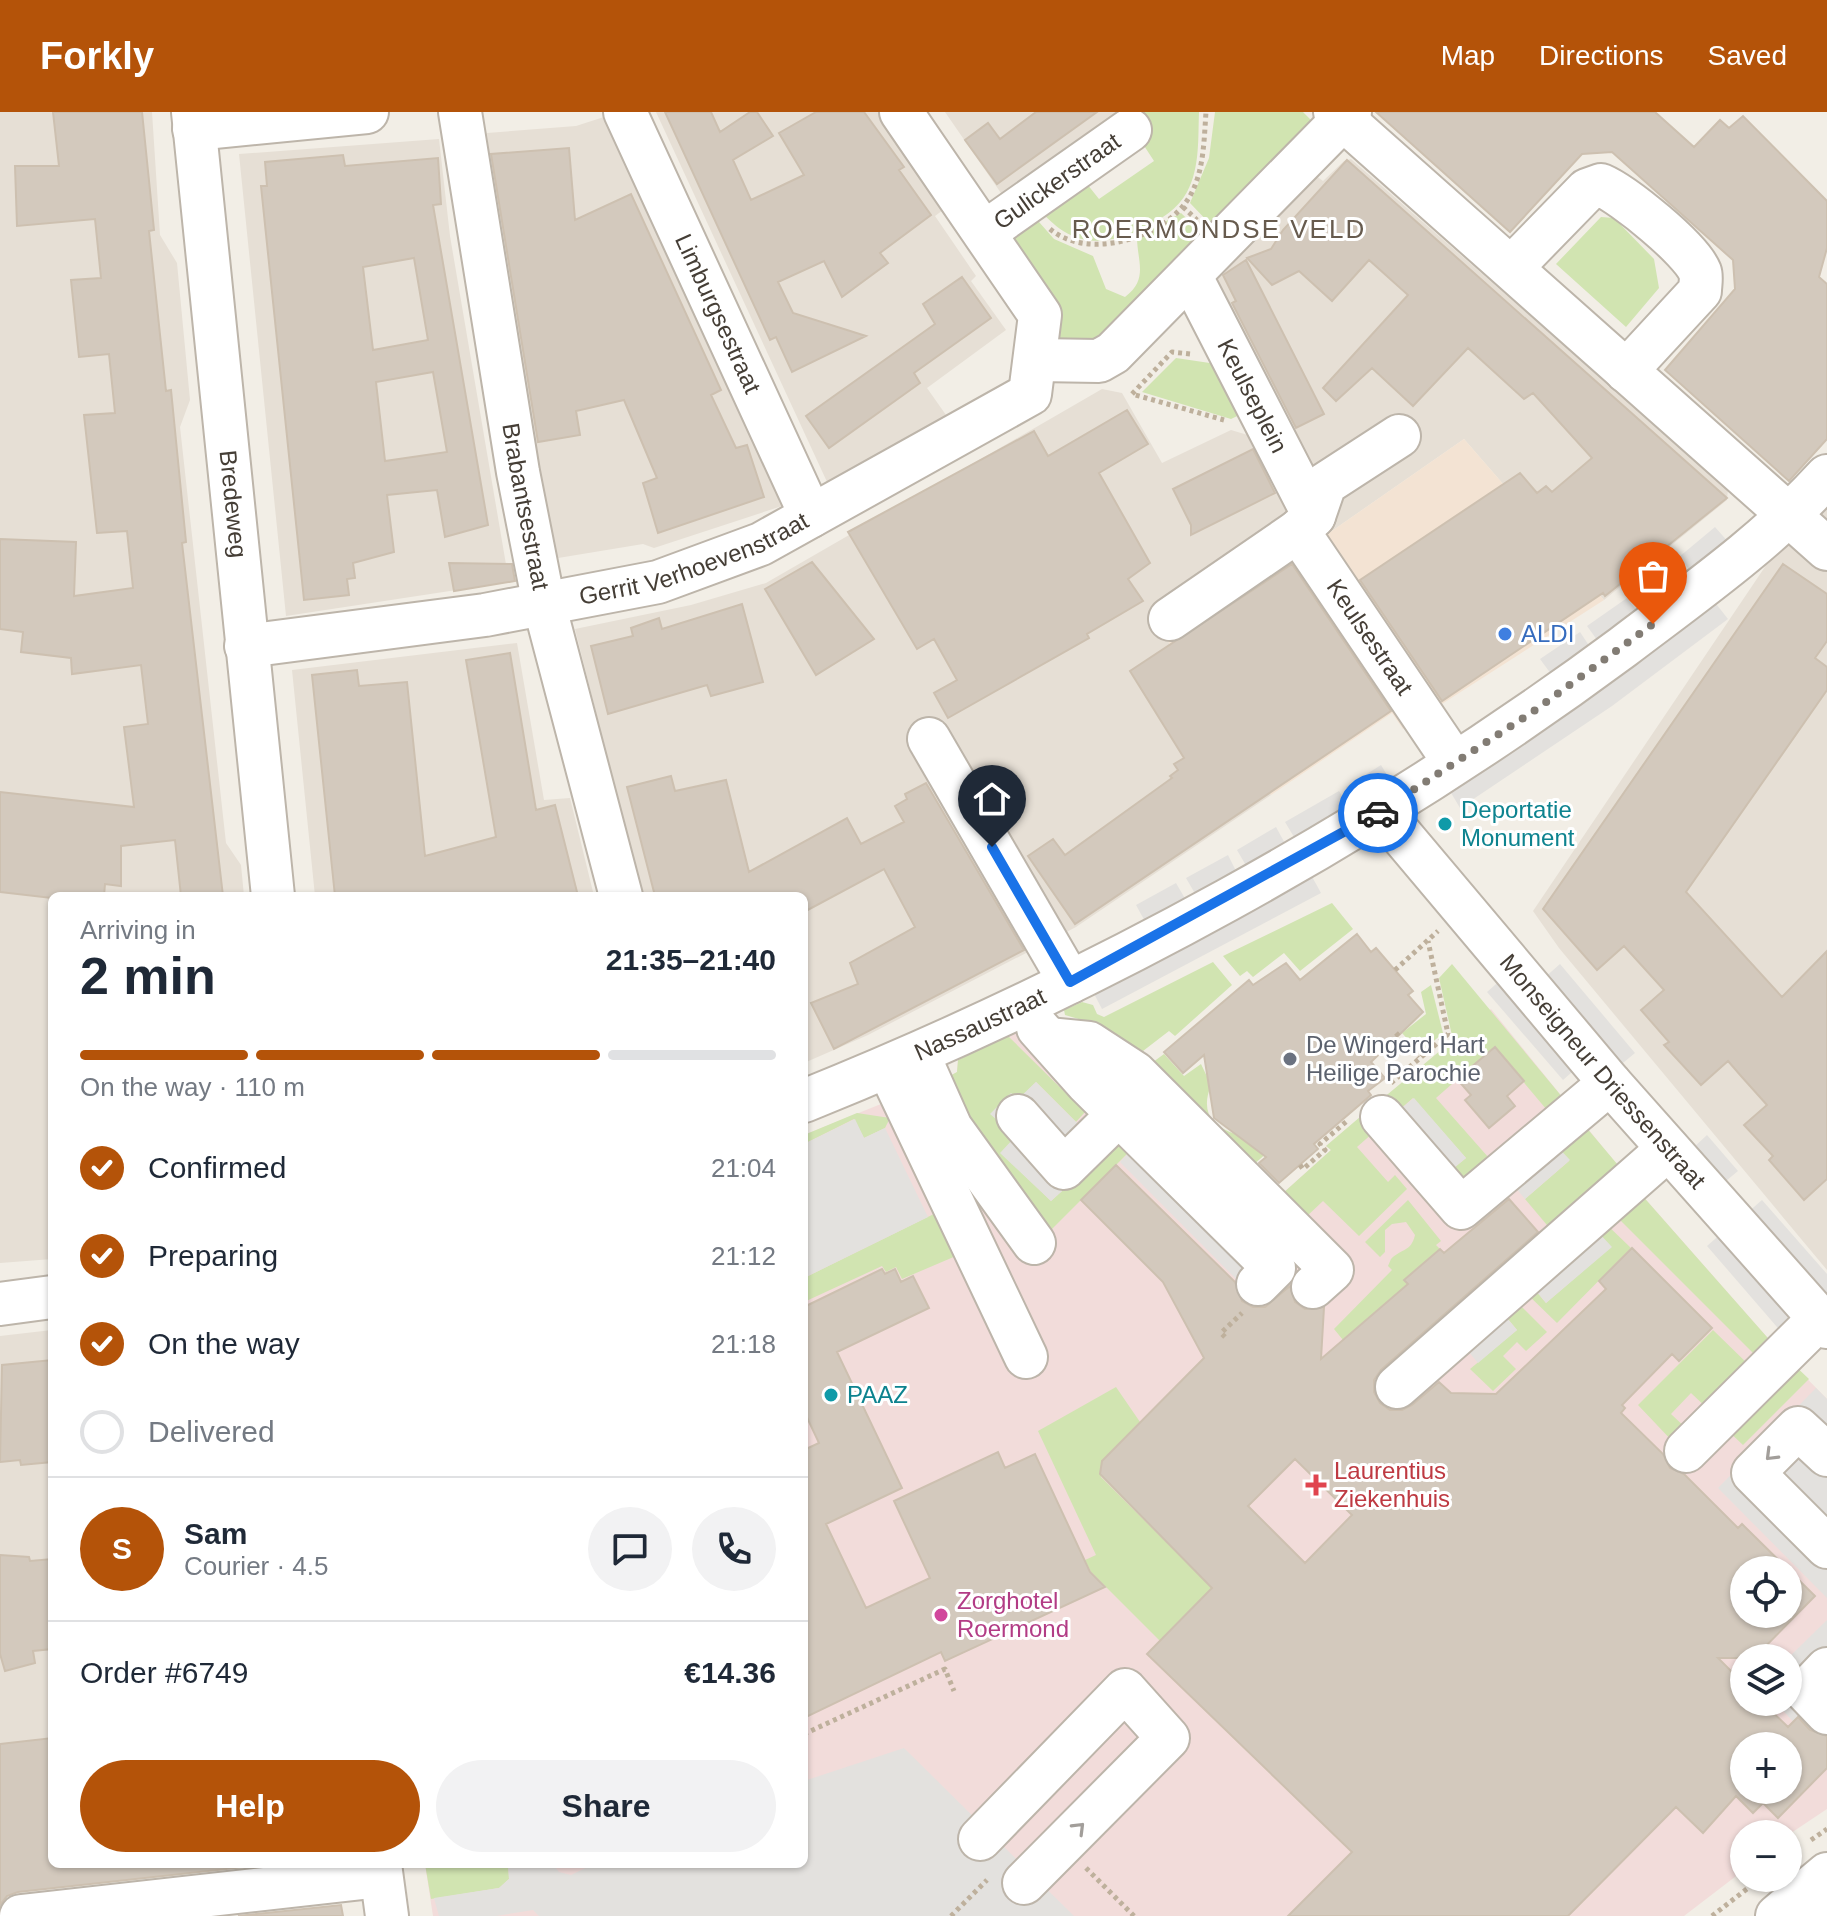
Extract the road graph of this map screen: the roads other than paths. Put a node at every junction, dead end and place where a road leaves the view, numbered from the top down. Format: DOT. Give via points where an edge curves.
graph roads {
  1 [pos="367,112"];
  2 [pos="460,112"];
  3 [pos="625,112"];
  4 [pos="901,112"];
  5 [pos="1343,115"];
  6 [pos="194,120"];
  7 [pos="1130,130"];
  8 [pos="985,232"];
  9 [pos="1512,267"];
  10 [pos="1190,275"];
  11 [pos="1040,315"];
  12 [pos="1037,360"];
  13 [pos="1626,371"];
  14 [pos="1399,436"];
  15 [pos="1827,476"];
  16 [pos="811,516"];
  17 [pos="1790,517"];
  18 [pos="1306,524"];
  19 [pos="1827,549"];
  20 [pos="544,604"];
  21 [pos="1170,619"];
  22 [pos="246,646"];
  23 [pos="929,739"];
  24 [pos="1454,762"];
  25 [pos="1381,811"];
  26 [pos="273,892"];
  27 [pos="620,892"];
  28 [pos="1070,982"];
  29 [pos="1021,1007"];
  30 [pos="1048,1039"];
  31 [pos="903,1060"];
  32 [pos="1610,1083"];
  33 [pos="808,1099"];
  34 [pos="1375,1105"];
  35 [pos="1119,1114"];
  36 [pos="1018,1116"];
  37 [pos="1668,1149"];
  38 [pos="1034,1243"];
  39 [pos="1313,1287"];
  40 [pos="1256,1293"];
  41 [pos="48,1298"];
  42 [pos="0,1304"];
  43 [pos="1823,1323"];
  44 [pos="1026,1357"];
  45 [pos="1397,1387"];
  46 [pos="1686,1451"];
  47 [pos="1827,1455"];
  48 [pos="1827,1547"];
  49 [pos="1827,1669"];
  50 [pos="1827,1713"];
  51 [pos="980,1839"];
  52 [pos="1827,1874"];
  53 [pos="1024,1883"];
  54 [pos="383,1885"];
  55 [pos="102,1912"];
  56 [pos="21,1916"];
  57 [pos="1777,1916"];
  1 -- 6 [label="street"];
  2 -- 20 [label="street, Brabantsestraat"];
  3 -- 16 [label="street, Limburgsestraat"];
  4 -- 8 [label="street, Gulickerstraat"];
  5 -- 9 [label="street"];
  5 -- 10 [label="street"];
  6 -- 22 [label="street, Bredeweg"];
  7 -- 8 [label="street, Gulickerstraat"];
  8 -- 11 [label="street, Gulickerstraat"];
  9 -- 13 [label="street"];
  9 -- 13 [label="street" via="1587,190 1601,185 1621,194 1688,255 1701,273 1700,291"];
  10 -- 12 [label="street" via="1099,361"];
  10 -- 18 [label="street, Keulseplein" via="1271,434"];
  11 -- 12 [label="street, Gerrit Verhoevenstraat"];
  12 -- 16 [label="street, Gerrit Verhoevenstraat" via="1030,394"];
  13 -- 17 [label="street"];
  14 -- 18 [label="street" via="1325,484"];
  15 -- 17 [label="street, Nassaustraat"];
  16 -- 20 [label="street, Gerrit Verhoevenstraat" via="761,544 658,582"];
  17 -- 19 [label="street"];
  17 -- 24 [label="street, Nassaustraat" via="1604,661"];
  18 -- 21 [label="street"];
  18 -- 24 [label="street, Keulsestraat"];
  20 -- 22 [label="street, Gerrit Verhoevenstraat"];
  20 -- 27 [label="street, Brabantsestraat"];
  22 -- 26 [label="street, Bredeweg"];
  23 -- 28 [label="street"];
  24 -- 25 [label="street, Nassaustraat"];
  25 -- 28 [label="street, Nassaustraat"];
  25 -- 32 [label="street, Monseigneur Driessenstraat"];
  28 -- 29 [label="street, Nassaustraat"];
  29 -- 30 [label="street"];
  29 -- 31 [label="street, Nassaustraat"];
  30 -- 35 [label="street"];
  30 -- 39 [label="street" via="1089,1043 1135,1073 1332,1270"];
  31 -- 33 [label="street, Nassaustraat"];
  31 -- 38 [label="street"];
  31 -- 44 [label="street, Nassaustraat"];
  32 -- 34 [label="street" via="1461,1208"];
  32 -- 37 [label="street, Monseigneur Driessenstraat"];
  35 -- 36 [label="street" via="1064,1168"];
  35 -- 40 [label="street" via="1274,1268"];
  37 -- 43 [label="street, Monseigneur Driessenstraat"];
  37 -- 45 [label="street"];
  41 -- 42 [label="street"];
  43 -- 46 [label="street"];
  47 -- 48 [label="street, one-way" via="1798,1428 1753,1473"];
  49 -- 50 [label="street" via="1806,1691"];
  53 -- 51 [label="street, one-way" via="1168,1738 1125,1690"];
  52 -- 57 [label="street"];
  54 -- 55 [label="street"];
  55 -- 56 [label="street"];
}
